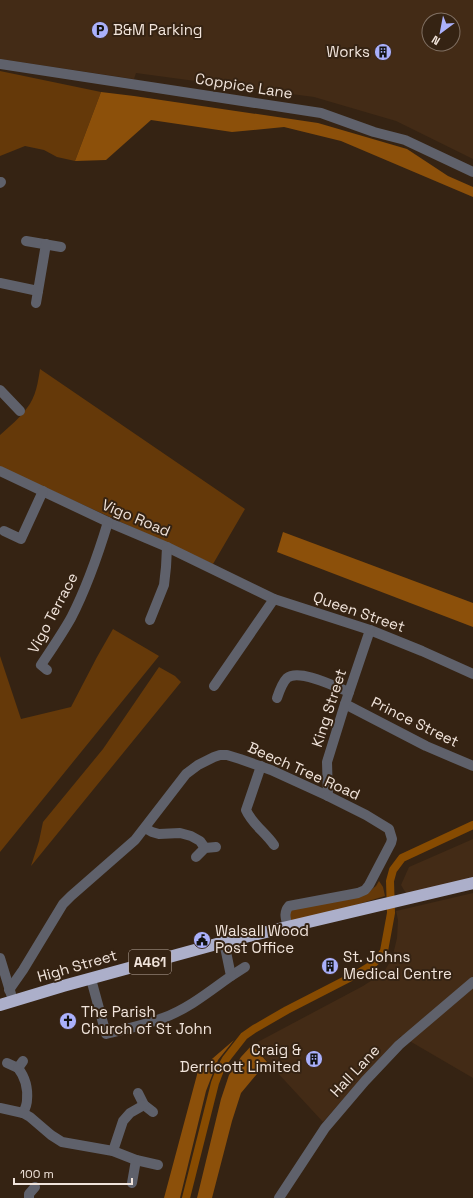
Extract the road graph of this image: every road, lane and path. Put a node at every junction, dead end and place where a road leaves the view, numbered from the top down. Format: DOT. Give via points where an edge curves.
graph roads {
  1 [pos="0,64"];
  2 [pos="473,172"];
  3 [pos="26,241"];
  4 [pos="46,244"];
  5 [pos="61,247"];
  6 [pos="0,283"];
  7 [pos="38,291"];
  8 [pos="36,303"];
  9 [pos="0,390"];
  10 [pos="20,411"];
  11 [pos="0,471"];
  12 [pos="43,492"];
  13 [pos="108,522"];
  14 [pos="4,531"];
  15 [pos="167,547"];
  16 [pos="235,579"];
  17 [pos="274,599"];
  18 [pos="150,620"];
  19 [pos="370,630"];
  20 [pos="47,670"];
  21 [pos="473,674"];
  22 [pos="214,686"];
  23 [pos="349,692"];
  24 [pos="277,698"];
  25 [pos="345,704"];
  26 [pos="261,766"];
  27 [pos="473,766"];
  28 [pos="328,796"];
  29 [pos="145,828"];
  30 [pos="273,840"];
  31 [pos="216,847"];
  32 [pos="205,848"];
  33 [pos="196,857"];
  34 [pos="473,883"];
  35 [pos="288,927"];
  36 [pos="224,942"];
  37 [pos="0,958"];
  38 [pos="245,967"];
  39 [pos="231,976"];
  40 [pos="91,979"];
  41 [pos="473,982"];
  42 [pos="9,990"];
  43 [pos="14,1002"];
  44 [pos="0,1005"];
  45 [pos="7,1063"];
  46 [pos="138,1092"];
  47 [pos="144,1105"];
  48 [pos="0,1108"];
  49 [pos="153,1112"];
  50 [pos="23,1113"];
  51 [pos="113,1151"];
  52 [pos="136,1160"];
  53 [pos="158,1165"];
  54 [pos="132,1183"];
  55 [pos="35,1187"];
  56 [pos="29,1198"];
  57 [pos="279,1198"];
  1 -- 2 [label="street, Coppice Lane" via="321,114 405,140"];
  3 -- 4 [label="street"];
  4 -- 5 [label="street"];
  4 -- 7 [label="street"];
  6 -- 7 [label="street"];
  7 -- 8 [label="street"];
  9 -- 10 [label="street" via="6,402"];
  11 -- 12 [label="street, Vigo Road"];
  12 -- 13 [label="street, Vigo Road"];
  12 -- 14 [label="street" via="20,539"];
  13 -- 15 [label="street, Vigo Road"];
  13 -- 20 [label="street, Vigo Terrace" via="85,589 71,618 41,665"];
  15 -- 16 [label="street, Vigo Road"];
  15 -- 18 [label="street" via="164,585"];
  16 -- 17 [label="street, Queen Street"];
  17 -- 19 [label="street, Queen Street"];
  17 -- 22 [label="street" via="228,673"];
  19 -- 21 [label="street, Queen Street"];
  19 -- 23 [label="street, King Street"];
  23 -- 24 [label="street" via="307,676 293,675 286,679"];
  23 -- 25 [label="street, King Street"];
  25 -- 27 [label="street, Prince Street" via="426,746"];
  25 -- 28 [label="street, King Street" via="328,762"];
  26 -- 28 [label="street, Beech Tree Road"];
  26 -- 29 [label="street, Beech Tree Road" via="227,755 214,757 198,765 186,774"];
  26 -- 30 [label="street" via="246,810 253,822"];
  28 -- 35 [label="street, Beech Tree Road" via="389,829 391,843 365,890 289,906 285,910"];
  29 -- 32 [label="street" via="159,834 180,833 191,836 200,841"];
  29 -- 42 [label="street, Beech Tree Road" via="64,904"];
  31 -- 32 [label="street"];
  32 -- 33 [label="street"];
  34 -- 35 [label="highway, High Street / A461"];
  35 -- 36 [label="highway, High Street / A461"];
  36 -- 39 [label="street"];
  36 -- 40 [label="highway, High Street / A461"];
  37 -- 42 [label="street"];
  38 -- 39 [label="street"];
  39 -- 40 [label="street" via="188,1006 164,1018 104,1037"];
  40 -- 43 [label="highway, High Street / A461"];
  41 -- 57 [label="street, Hall Lane" via="399,1045 364,1081 325,1128"];
  42 -- 43 [label="street"];
  43 -- 44 [label="highway, A461"];
  45 -- 50 [label="street" via="21,1064 28,1102"];
  46 -- 47 [label="street"];
  47 -- 49 [label="street"];
  47 -- 51 [label="street" via="123,1121"];
  48 -- 50 [label="street"];
  50 -- 51 [label="street" via="62,1142"];
  51 -- 52 [label="street"];
  52 -- 53 [label="street"];
  52 -- 54 [label="street"];
  55 -- 56 [label="street"];
}
